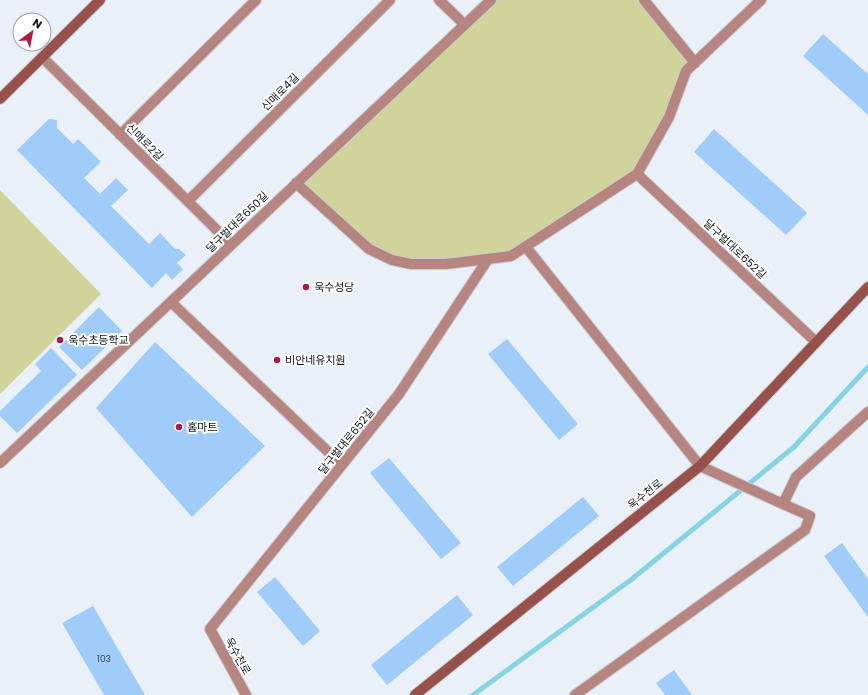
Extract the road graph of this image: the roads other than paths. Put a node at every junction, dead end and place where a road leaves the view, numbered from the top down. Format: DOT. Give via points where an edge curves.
graph roads {
  1 [pos="100,0"];
  2 [pos="256,0"];
  3 [pos="390,0"];
  4 [pos="439,0"];
  5 [pos="491,0"];
  6 [pos="644,0"];
  7 [pos="761,0"];
  8 [pos="464,24"];
  9 [pos="42,58"];
  10 [pos="695,63"];
  11 [pos="0,98"];
  12 [pos="120,135"];
  13 [pos="637,174"];
  14 [pos="296,183"];
  15 [pos="188,201"];
  16 [pos="231,244"];
  17 [pos="526,247"];
  18 [pos="488,259"];
  19 [pos="868,287"];
  20 [pos="172,302"];
  21 [pos="816,342"];
  22 [pos="868,412"];
  23 [pos="0,463"];
  24 [pos="342,465"];
  25 [pos="700,466"];
  26 [pos="783,504"];
  27 [pos="210,629"];
  28 [pos="246,695"];
  29 [pos="415,695"];
  30 [pos="575,695"];
  1 -- 9 [label="main road"];
  2 -- 12 [label="street"];
  3 -- 15 [label="street, 신매로4길"];
  4 -- 8 [label="street"];
  5 -- 8 [label="street, 달구벌대로650길"];
  6 -- 10 [label="street"];
  7 -- 10 [label="street"];
  8 -- 14 [label="street, 달구벌대로650길"];
  9 -- 11 [label="main road"];
  9 -- 12 [label="street, 신매로2길"];
  10 -- 13 [label="street" via="686,71 669,117"];
  12 -- 15 [label="street, 신매로2길"];
  13 -- 17 [label="street"];
  13 -- 21 [label="street, 달구벌대로652길"];
  14 -- 16 [label="street, 달구벌대로650길"];
  14 -- 18 [label="street" via="369,249 392,260 410,264 446,264"];
  15 -- 16 [label="street, 신매로2길"];
  16 -- 20 [label="street, 달구벌대로650길"];
  17 -- 18 [label="street" via="511,256"];
  17 -- 25 [label="street"];
  18 -- 24 [label="street, 달구벌대로652길" via="399,394"];
  19 -- 21 [label="main road, 욱수천로"];
  20 -- 23 [label="street, 달구벌대로650길"];
  20 -- 24 [label="street"];
  21 -- 25 [label="main road, 욱수천로"];
  22 -- 26 [label="street" via="796,477"];
  24 -- 27 [label="street, 달구벌대로652길"];
  25 -- 26 [label="street"];
  25 -- 29 [label="main road, 욱수천로"];
  26 -- 30 [label="street" via="810,516 805,530"];
  27 -- 28 [label="street, 욱수천로"];
}
